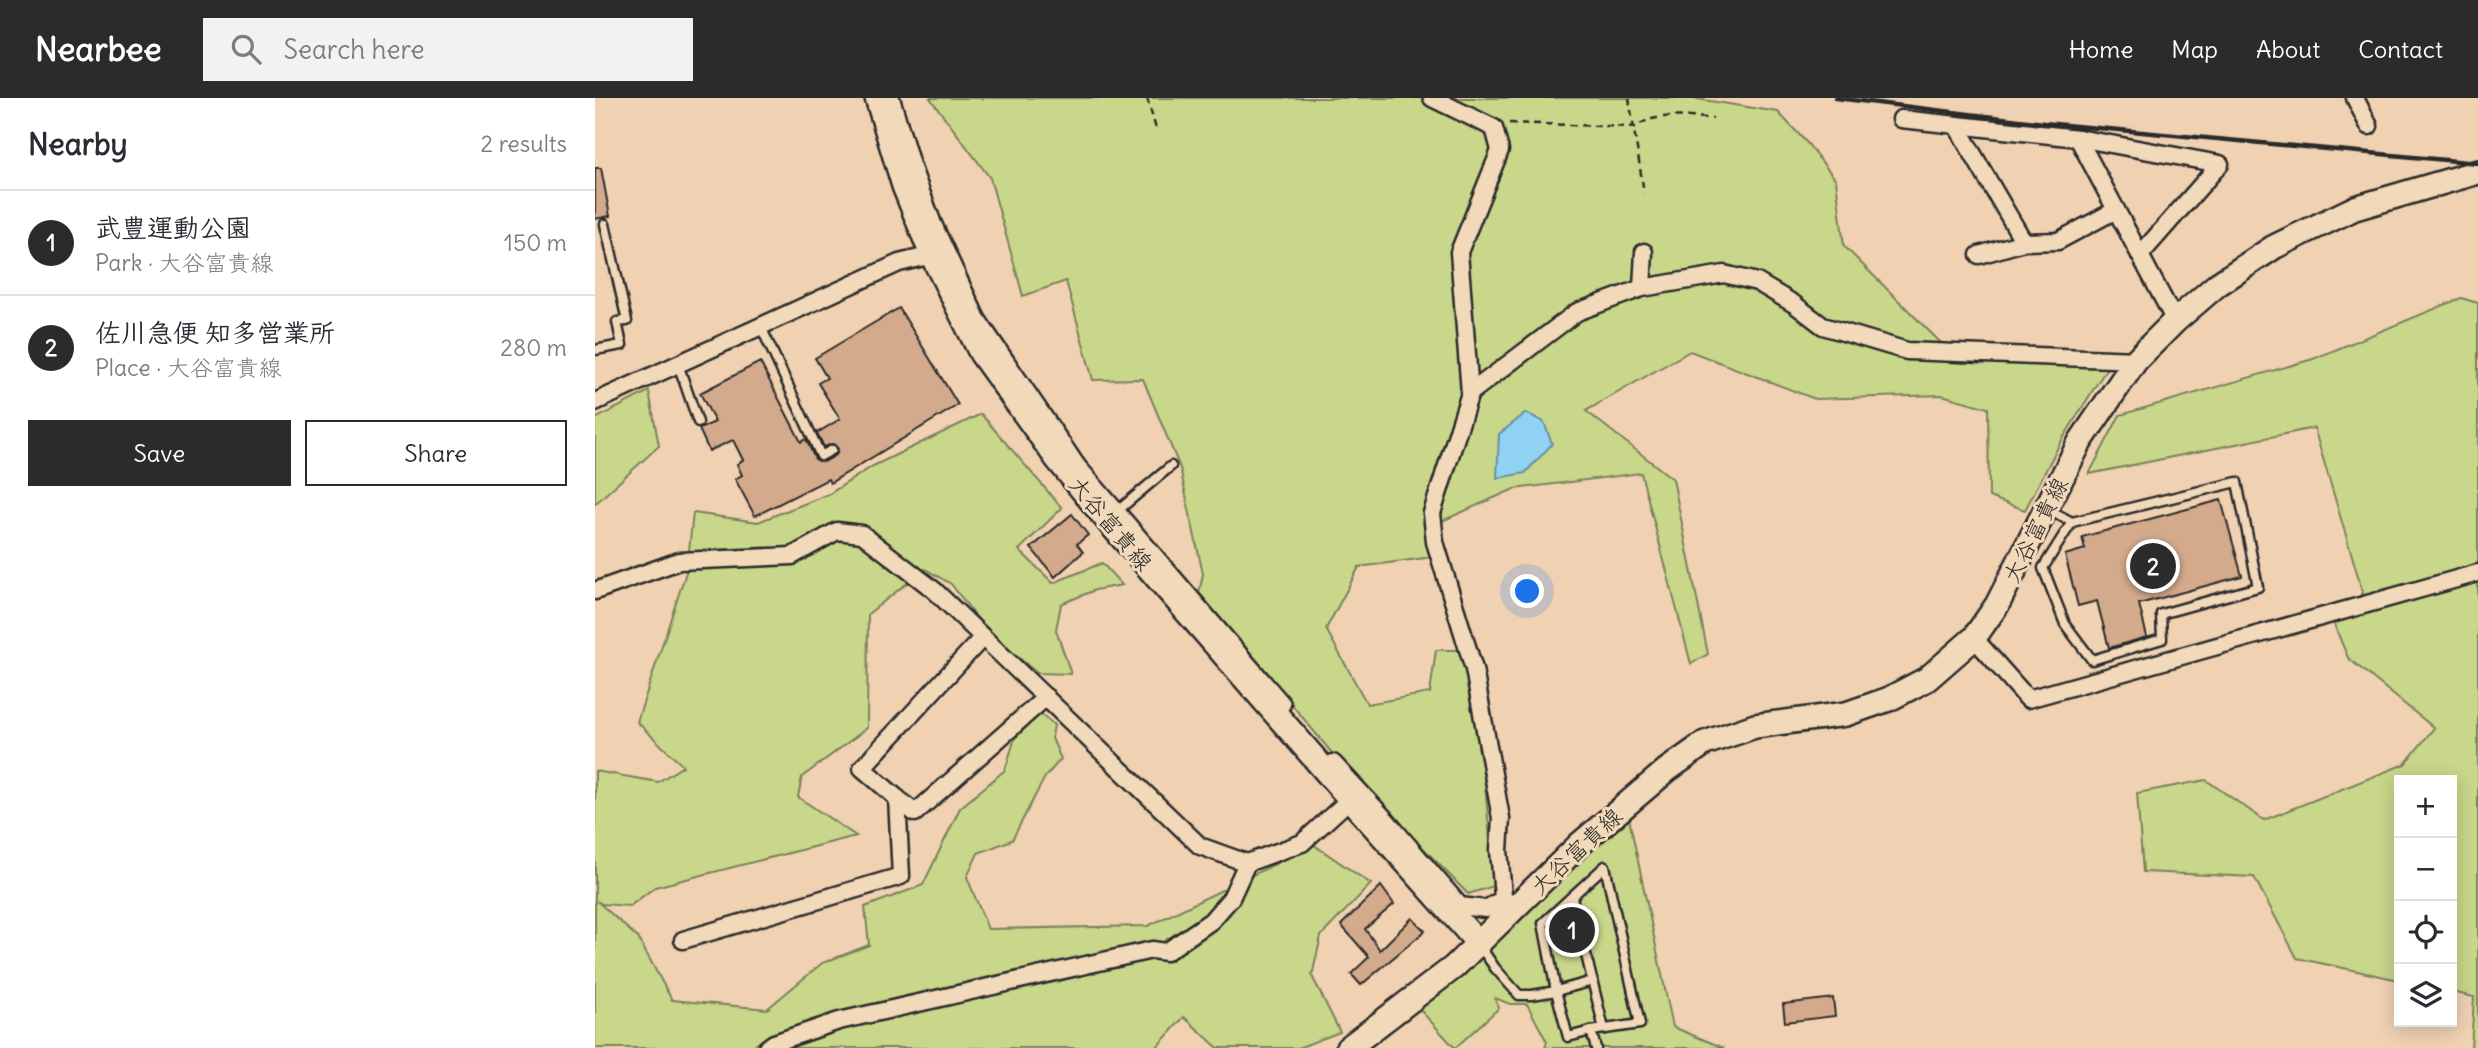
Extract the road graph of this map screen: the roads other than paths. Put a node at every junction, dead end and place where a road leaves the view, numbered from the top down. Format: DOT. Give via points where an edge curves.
graph roads {
  1 [pos="877,98"];
  2 [pos="891,98"];
  3 [pos="1432,98"];
  4 [pos="2355,98"];
  5 [pos="1901,119"];
  6 [pos="1956,125"];
  7 [pos="2369,127"];
  8 [pos="2078,138"];
  9 [pos="2478,172"];
  10 [pos="2116,210"];
  11 [pos="605,224"];
  12 [pos="2024,242"];
  13 [pos="1644,252"];
  14 [pos="1979,255"];
  15 [pos="2140,255"];
  16 [pos="932,256"];
  17 [pos="1642,288"];
  18 [pos="2175,321"];
  19 [pos="761,327"];
  20 [pos="595,350"];
  21 [pos="2136,360"];
  22 [pos="678,364"];
  23 [pos="1469,393"];
  24 [pos="595,401"];
  25 [pos="698,422"];
  26 [pos="832,450"];
  27 [pos="1171,466"];
  28 [pos="2046,508"];
  29 [pos="1112,516"];
  30 [pos="2072,522"];
  31 [pos="2478,573"];
  32 [pos="595,591"];
  33 [pos="982,638"];
  34 [pos="1974,638"];
  35 [pos="1046,697"];
  36 [pos="897,798"];
  37 [pos="1350,799"];
  38 [pos="1247,863"];
  39 [pos="1571,897"];
  40 [pos="1504,908"];
  41 [pos="683,940"];
  42 [pos="1479,944"];
  43 [pos="1593,981"];
  44 [pos="1556,991"];
  45 [pos="1604,1029"];
  46 [pos="1591,1031"];
  47 [pos="767,1048"];
  48 [pos="1348,1048"];
  49 [pos="1596,1048"];
  1 -- 16 [label="main road, 大谷富貴線"];
  2 -- 29 [label="street" via="929,212 977,319"];
  3 -- 23 [label="street" via="1492,127 1500,150 1459,252"];
  4 -- 7 [label="street"];
  5 -- 6 [label="street"];
  6 -- 8 [label="street"];
  6 -- 12 [label="street"];
  8 -- 10 [label="street"];
  8 -- 15 [label="street" via="2220,164"];
  9 -- 18 [label="main road, 大谷富貴線" via="2355,208 2274,247"];
  10 -- 12 [label="street" via="2058,241"];
  10 -- 15 [label="street"];
  11 -- 20 [label="lane" via="627,321 617,322 622,345"];
  12 -- 14 [label="street"];
  13 -- 17 [label="street"];
  15 -- 18 [label="street"];
  16 -- 19 [label="street" via="899,263"];
  16 -- 29 [label="main road, 大谷富貴線" via="981,353 1058,460"];
  17 -- 21 [label="street" via="1724,274 1757,282 1823,326 1907,351"];
  17 -- 23 [label="street" via="1577,312"];
  18 -- 21 [label="main road, 大谷富貴線"];
  19 -- 22 [label="street"];
  19 -- 26 [label="lane" via="821,456"];
  21 -- 28 [label="main road, 大谷富貴線" via="2080,442"];
  22 -- 24 [label="street"];
  22 -- 25 [label="lane"];
  23 -- 40 [label="street" via="1432,513 1435,542 1474,669 1500,818"];
  27 -- 29 [label="lane"];
  28 -- 30 [label="lane"];
  28 -- 34 [label="main road, 大谷富貴線" via="1997,605"];
  29 -- 37 [label="main road, 大谷富貴線"];
  29 -- 40 [label="street" via="1460,906"];
  30 -- 30 [label="lane" via="2043,568 2065,624 2092,660 2162,639 2161,614 2258,587 2237,482"];
  31 -- 34 [label="street" via="2028,699"];
  32 -- 33 [label="street" via="679,561 792,556 837,531 862,534 934,590"];
  33 -- 35 [label="street"];
  33 -- 36 [label="street" via="862,768"];
  34 -- 40 [label="main road, 大谷富貴線" via="1927,679 1889,699 1846,714 1755,726 1705,743"];
  35 -- 36 [label="street" via="915,813"];
  35 -- 38 [label="street" via="1201,846"];
  36 -- 41 [label="street" via="901,876"];
  37 -- 38 [label="street" via="1302,844"];
  37 -- 42 [label="main road, 大谷富貴線"];
  38 -- 47 [label="street" via="1231,898 1211,921 1165,952 1151,950 839,1021"];
  39 -- 43 [label="lane"];
  39 -- 44 [label="lane" via="1543,923"];
  39 -- 45 [label="lane" via="1605,866 1640,1024"];
  40 -- 42 [label="main road, 大谷富貴線"];
  42 -- 44 [label="lane" via="1519,995"];
  42 -- 48 [label="main road"];
  43 -- 44 [label="lane"];
  43 -- 45 [label="lane"];
  44 -- 46 [label="lane" via="1568,1037"];
  45 -- 46 [label="lane"];
  46 -- 49 [label="lane"];
}
